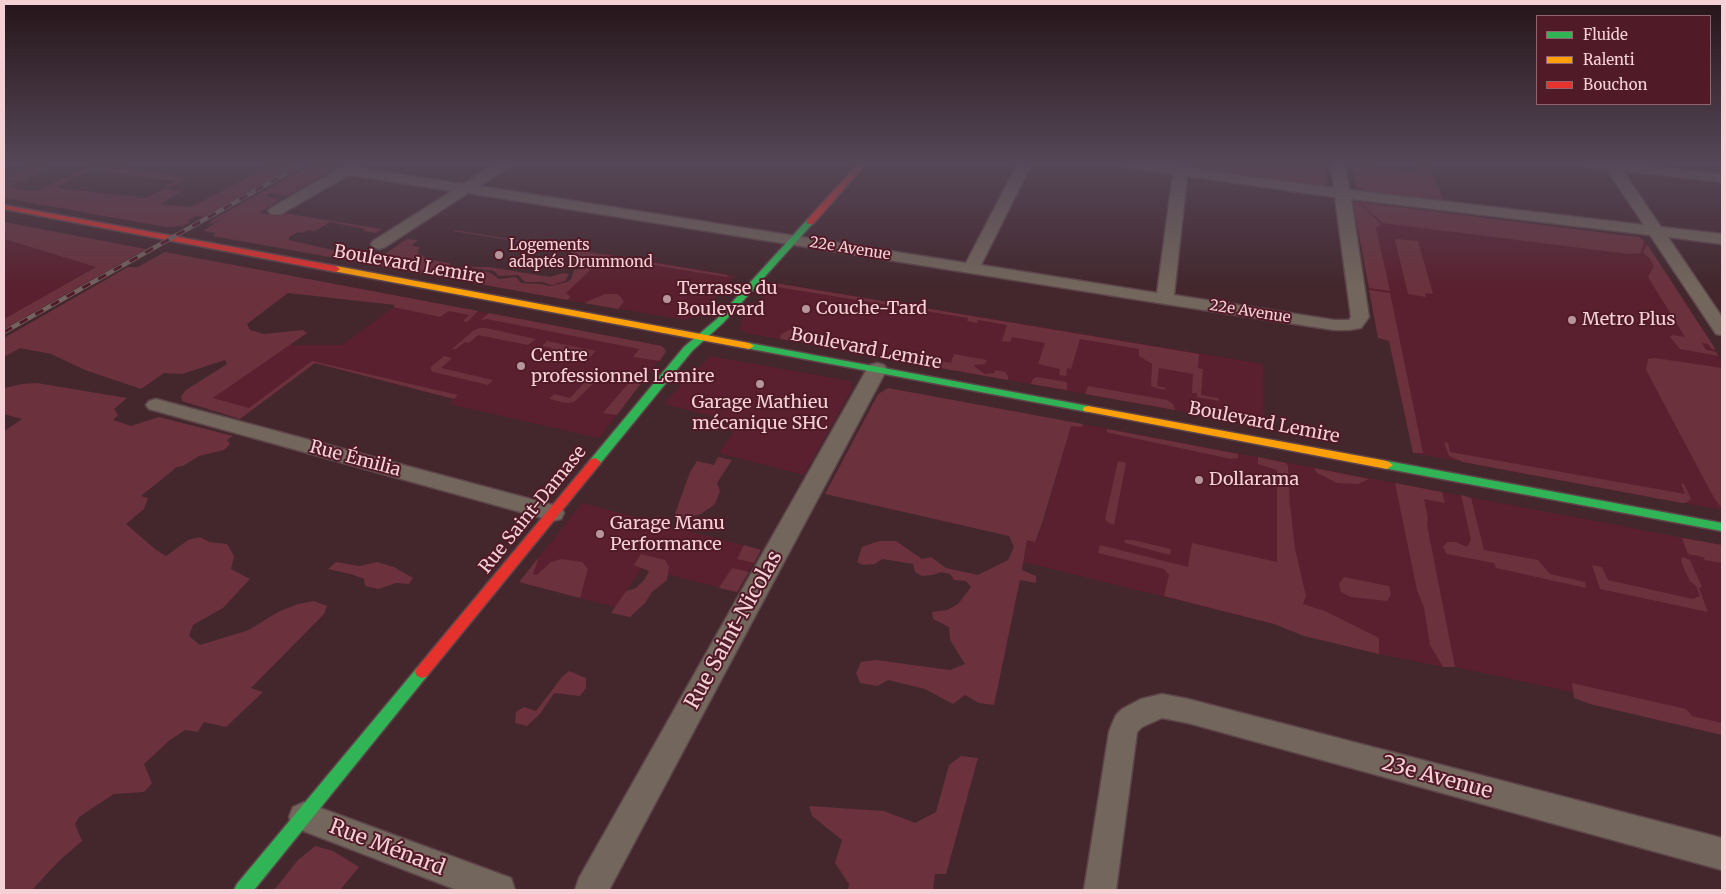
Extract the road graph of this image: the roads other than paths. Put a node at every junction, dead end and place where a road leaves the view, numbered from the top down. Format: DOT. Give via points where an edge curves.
graph roads {
  1 [pos="287,205"];
  2 [pos="440,205"];
  3 [pos="566,205"];
  4 [pos="825,205"];
  5 [pos="1003,205"];
  6 [pos="1177,205"];
  7 [pos="1344,205"];
  8 [pos="1433,205"];
  9 [pos="1638,205"];
  10 [pos="4,208"];
  11 [pos="276,211"];
  12 [pos="1656,231"];
  13 [pos="1722,239"];
  14 [pos="792,240"];
  15 [pos="379,244"];
  16 [pos="971,268"];
  17 [pos="1165,299"];
  18 [pos="1717,315"];
  19 [pos="1722,330"];
  20 [pos="702,336"];
  21 [pos="877,369"];
  22 [pos="156,406"];
  23 [pos="553,512"];
  24 [pos="1722,527"];
  25 [pos="304,817"];
  26 [pos="1722,854"];
  27 [pos="243,890"];
  28 [pos="499,890"];
  29 [pos="591,890"];
  30 [pos="1100,890"];
  1 -- 11 [label="street"];
  2 -- 15 [label="street"];
  3 -- 14 [label="street, 22e Avenue"];
  4 -- 14 [label="main road, Rue Saint-Damase"];
  5 -- 16 [label="street"];
  6 -- 17 [label="street"];
  7 -- 17 [label="street, 22e Avenue" via="1360,317 1353,325 1334,325"];
  8 -- 12 [label="street"];
  9 -- 12 [label="street"];
  10 -- 20 [label="main road, Boulevard Lemire"];
  12 -- 13 [label="street"];
  12 -- 18 [label="street"];
  14 -- 16 [label="street, 22e Avenue"];
  14 -- 20 [label="main road, Rue Saint-Damase" via="720,321"];
  16 -- 17 [label="street, 22e Avenue"];
  18 -- 19 [label="street"];
  20 -- 21 [label="main road, Boulevard Lemire"];
  20 -- 23 [label="main road, Rue Saint-Damase"];
  21 -- 24 [label="main road, Boulevard Lemire"];
  21 -- 29 [label="street, Rue Saint-Nicolas"];
  22 -- 23 [label="street, Rue Émilia"];
  23 -- 25 [label="main road, Rue Saint-Damase"];
  25 -- 27 [label="main road, Rue Saint-Damase"];
  25 -- 28 [label="street, Rue Ménard"];
  26 -- 30 [label="street, 23e Avenue" via="1162,706 1132,718 1122,732"];
}
